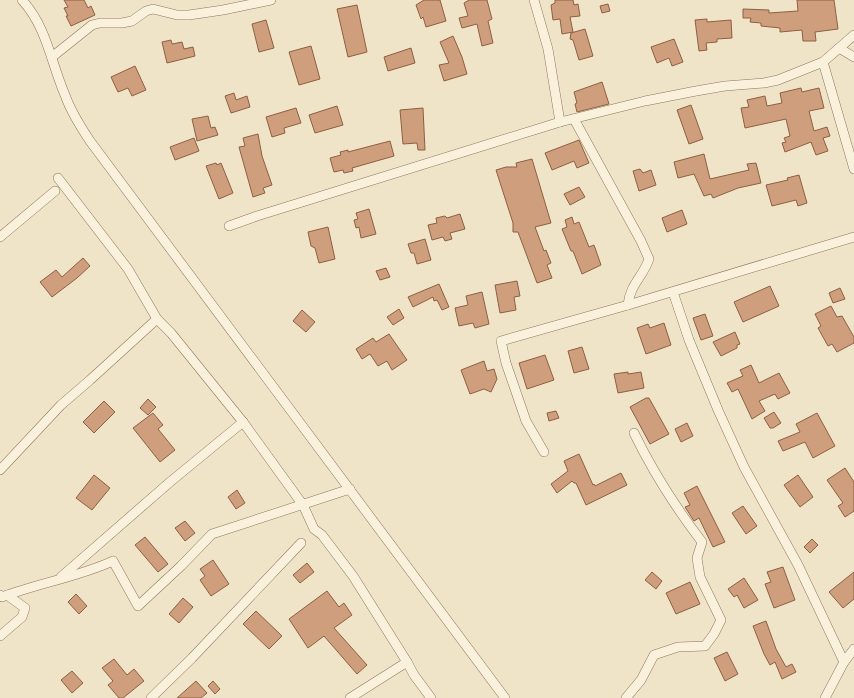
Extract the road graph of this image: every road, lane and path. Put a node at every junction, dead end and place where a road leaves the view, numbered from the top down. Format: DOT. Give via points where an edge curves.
graph roads {
  1 [pos="22,0"];
  2 [pos="271,0"];
  3 [pos="534,0"];
  4 [pos="854,35"];
  5 [pos="839,48"];
  6 [pos="52,57"];
  7 [pos="854,57"];
  8 [pos="823,62"];
  9 [pos="574,119"];
  10 [pos="560,122"];
  11 [pos="854,169"];
  12 [pos="58,178"];
  13 [pos="55,191"];
  14 [pos="230,226"];
  15 [pos="0,237"];
  16 [pos="854,237"];
  17 [pos="672,292"];
  18 [pos="628,305"];
  19 [pos="157,319"];
  20 [pos="243,422"];
  21 [pos="634,433"];
  22 [pos="544,452"];
  23 [pos="0,470"];
  24 [pos="350,489"];
  25 [pos="303,505"];
  26 [pos="301,543"];
  27 [pos="58,580"];
  28 [pos="2,595"];
  29 [pos="0,636"];
  30 [pos="854,649"];
  31 [pos="407,662"];
  32 [pos="844,662"];
  33 [pos="151,698"];
  34 [pos="350,698"];
  35 [pos="431,698"];
  36 [pos="505,698"];
  37 [pos="626,698"];
  38 [pos="825,698"];
  1 -- 6 [label="street" via="39,24"];
  2 -- 6 [label="street" via="189,15 153,9 132,21 92,25"];
  3 -- 10 [label="street" via="548,49"];
  4 -- 5 [label="street"];
  5 -- 7 [label="street"];
  5 -- 8 [label="street"];
  6 -- 24 [label="street" via="67,101 90,141"];
  8 -- 9 [label="street" via="778,80 696,91"];
  8 -- 11 [label="street"];
  9 -- 10 [label="street"];
  9 -- 18 [label="street" via="641,241 648,259 646,268 631,288"];
  10 -- 14 [label="street"];
  12 -- 19 [label="street" via="128,268"];
  13 -- 15 [label="street"];
  16 -- 17 [label="street"];
  17 -- 18 [label="street"];
  17 -- 32 [label="street" via="744,467 798,565"];
  18 -- 22 [label="street" via="501,341 506,364 526,421"];
  19 -- 20 [label="street"];
  19 -- 23 [label="street" via="61,405"];
  20 -- 25 [label="street"];
  20 -- 27 [label="street"];
  21 -- 37 [label="street" via="646,459 679,513 702,542 697,558 700,577 721,620 705,646 678,647 654,655 641,680"];
  24 -- 25 [label="street"];
  24 -- 36 [label="street"];
  25 -- 27 [label="street" via="212,534 138,606 113,561"];
  25 -- 31 [label="street" via="314,528 353,576"];
  26 -- 33 [label="street"];
  27 -- 28 [label="street"];
  28 -- 29 [label="street" via="25,608 22,617"];
  30 -- 32 [label="street"];
  31 -- 34 [label="street"];
  31 -- 35 [label="street"];
  32 -- 38 [label="street"];
}
